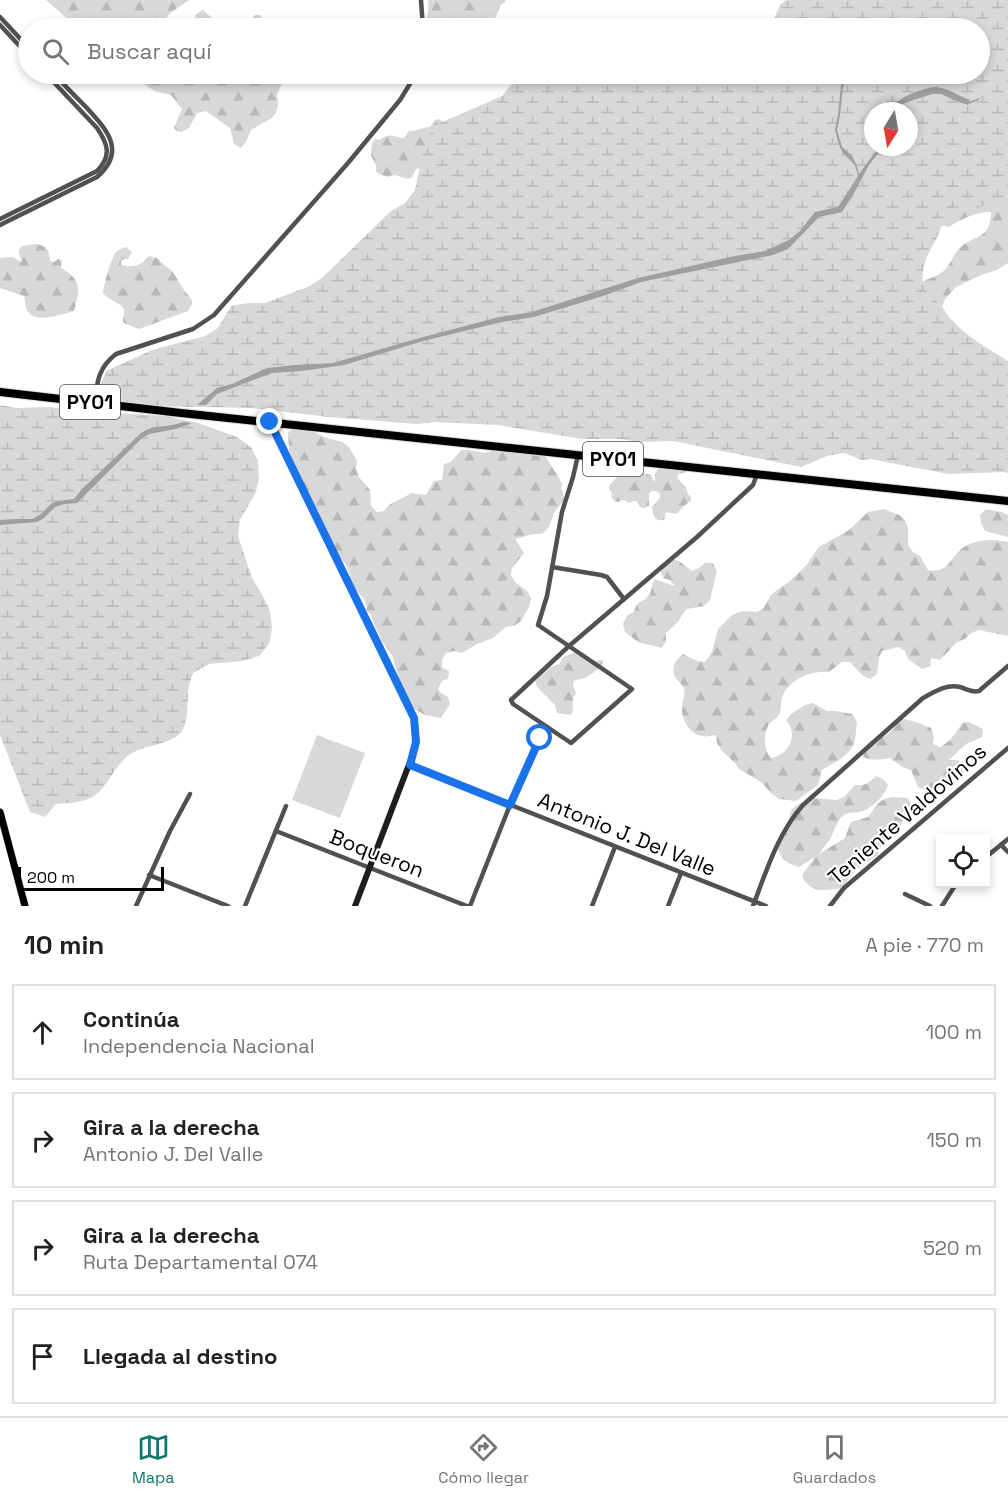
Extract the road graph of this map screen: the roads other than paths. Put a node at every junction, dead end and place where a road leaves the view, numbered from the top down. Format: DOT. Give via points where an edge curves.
graph roads {
  1 [pos="421,0"];
  2 [pos="0,17"];
  3 [pos="422,18"];
  4 [pos="0,25"];
  5 [pos="18,36"];
  6 [pos="18,44"];
  7 [pos="55,84"];
  8 [pos="64,84"];
  9 [pos="410,84"];
  10 [pos="0,219"];
  11 [pos="0,225"];
  12 [pos="0,392"];
  13 [pos="96,402"];
  14 [pos="270,422"];
  15 [pos="578,455"];
  16 [pos="757,474"];
  17 [pos="1008,501"];
  18 [pos="552,567"];
  19 [pos="624,599"];
  20 [pos="568,646"];
  21 [pos="1008,666"];
  22 [pos="547,727"];
  23 [pos="1008,748"];
  24 [pos="410,765"];
  25 [pos="190,794"];
  26 [pos="510,805"];
  27 [pos="286,806"];
  28 [pos="0,812"];
  29 [pos="276,831"];
  30 [pos="1008,839"];
  31 [pos="1001,845"];
  32 [pos="615,847"];
  33 [pos="1008,852"];
  34 [pos="990,854"];
  35 [pos="370,868"];
  36 [pos="681,873"];
  37 [pos="149,875"];
  38 [pos="953,888"];
  39 [pos="905,894"];
  40 [pos="753,904"];
  41 [pos="24,906"];
  42 [pos="136,906"];
  43 [pos="228,906"];
  44 [pos="245,906"];
  45 [pos="355,906"];
  46 [pos="469,906"];
  47 [pos="592,906"];
  48 [pos="668,906"];
  49 [pos="766,906"];
  50 [pos="830,906"];
  51 [pos="930,906"];
  52 [pos="942,906"];
  1 -- 3 [label="street"];
  2 -- 5 [label="street"];
  4 -- 6 [label="street"];
  7 -- 10 [label="street" via="104,138 105,159 97,171"];
  8 -- 11 [label="street" via="104,126 110,137 110,162 96,177"];
  9 -- 13 [label="street" via="348,163 214,315 193,329 116,354 108,360 98,380"];
  12 -- 13 [label="highway, PY01"];
  13 -- 14 [label="highway, PY01"];
  14 -- 15 [label="highway, PY01"];
  14 -- 24 [label="street" via="414,718 416,742"];
  15 -- 16 [label="highway, PY01"];
  15 -- 18 [label="street"];
  16 -- 17 [label="highway, PY01"];
  16 -- 19 [label="street" via="753,485 703,532"];
  18 -- 19 [label="street" via="608,577"];
  18 -- 20 [label="street" via="538,625"];
  19 -- 20 [label="street"];
  20 -- 22 [label="street" via="511,700"];
  20 -- 22 [label="street" via="632,689 571,743"];
  21 -- 40 [label="street" via="979,691 947,687 922,699 803,805 776,848"];
  22 -- 26 [label="street"];
  23 -- 50 [label="street, Teniente Valdovinos" via="844,888"];
  24 -- 26 [label="street, Antonio J. Del Valle"];
  24 -- 35 [label="street"];
  25 -- 37 [label="street"];
  26 -- 32 [label="street, Antonio J. Del Valle"];
  26 -- 46 [label="street"];
  27 -- 29 [label="street"];
  28 -- 41 [label="main road"];
  29 -- 35 [label="street, Boqueron"];
  29 -- 44 [label="street"];
  30 -- 31 [label="street"];
  31 -- 33 [label="street"];
  31 -- 34 [label="street"];
  32 -- 36 [label="street, Antonio J. Del Valle"];
  32 -- 47 [label="street"];
  35 -- 45 [label="street"];
  35 -- 46 [label="street, Boqueron"];
  36 -- 40 [label="street, Antonio J. Del Valle"];
  36 -- 48 [label="street"];
  37 -- 42 [label="street"];
  37 -- 43 [label="street"];
  38 -- 52 [label="street"];
  39 -- 51 [label="street"];
  40 -- 49 [label="street, Antonio J. Del Valle"];
}
